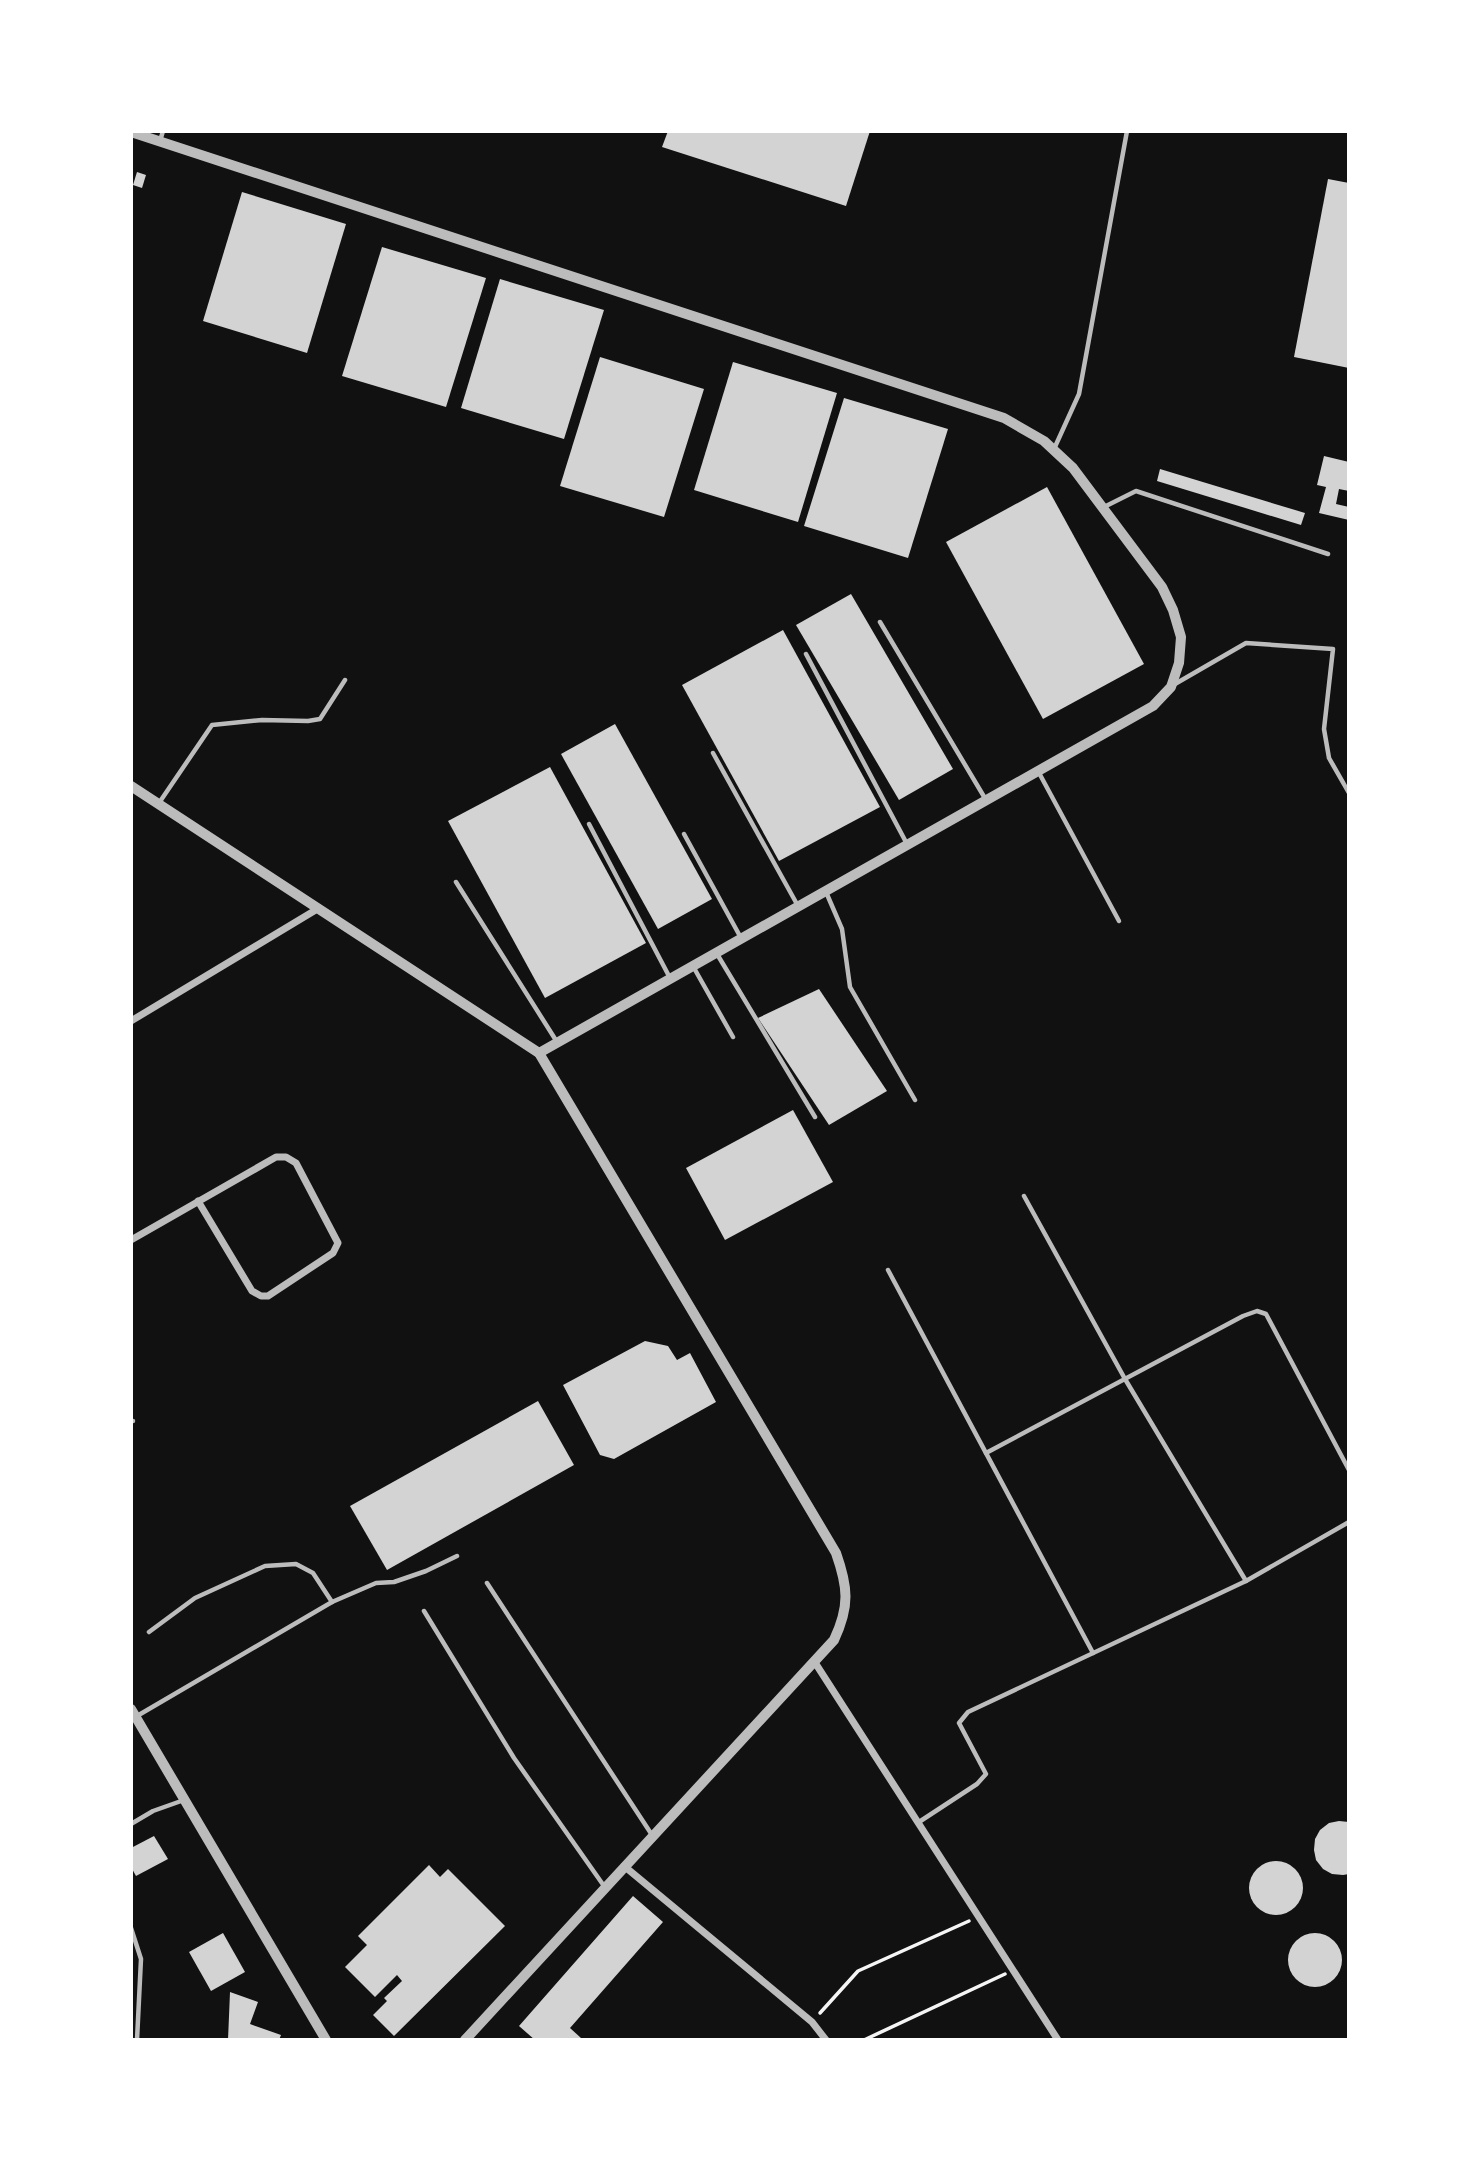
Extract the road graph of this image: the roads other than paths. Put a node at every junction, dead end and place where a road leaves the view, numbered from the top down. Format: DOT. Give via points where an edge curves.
graph roads {
  1 [pos="1127,131"];
  2 [pos="131,132"];
  3 [pos="162,136"];
  4 [pos="1054,450"];
  5 [pos="1103,508"];
  6 [pos="1328,554"];
  7 [pos="880,622"];
  8 [pos="806,654"];
  9 [pos="345,680"];
  10 [pos="1171,687"];
  11 [pos="713,753"];
  12 [pos="1038,771"];
  13 [pos="131,786"];
  14 [pos="1349,793"];
  15 [pos="986,800"];
  16 [pos="159,804"];
  17 [pos="589,824"];
  18 [pos="684,834"];
  19 [pos="908,845"];
  20 [pos="456,882"];
  21 [pos="826,891"];
  22 [pos="798,907"];
  23 [pos="319,908"];
  24 [pos="1119,921"];
  25 [pos="741,939"];
  26 [pos="717,953"];
  27 [pos="693,966"];
  28 [pos="671,979"];
  29 [pos="131,1021"];
  30 [pos="733,1037"];
  31 [pos="557,1043"];
  32 [pos="539,1053"];
  33 [pos="915,1100"];
  34 [pos="815,1116"];
  35 [pos="1024,1196"];
  36 [pos="198,1201"];
  37 [pos="131,1240"];
  38 [pos="888,1270"];
  39 [pos="1125,1379"];
  40 [pos="986,1453"];
  41 [pos="1349,1469"];
  42 [pos="1349,1522"];
  43 [pos="457,1556"];
  44 [pos="1246,1581"];
  45 [pos="487,1583"];
  46 [pos="332,1602"];
  47 [pos="424,1611"];
  48 [pos="149,1632"];
  49 [pos="1093,1653"];
  50 [pos="814,1661"];
  51 [pos="134,1713"];
  52 [pos="185,1800"];
  53 [pos="919,1822"];
  54 [pos="131,1824"];
  55 [pos="652,1835"];
  56 [pos="624,1866"];
  57 [pos="605,1887"];
  58 [pos="131,1928"];
  59 [pos="137,2040"];
  60 [pos="326,2040"];
  61 [pos="465,2040"];
  62 [pos="827,2040"];
  63 [pos="1058,2040"];
  1 -- 4 [label="lane" via="1079,394"];
  2 -- 3 [label="street"];
  3 -- 4 [label="street" via="1004,418"];
  4 -- 5 [label="street"];
  5 -- 6 [label="lane" via="1136,491"];
  5 -- 10 [label="street" via="1162,587 1173,610 1181,637"];
  7 -- 15 [label="lane"];
  8 -- 19 [label="lane"];
  9 -- 16 [label="lane" via="320,719 212,725"];
  10 -- 12 [label="street" via="1153,706"];
  10 -- 14 [label="lane" via="1246,643 1333,649 1324,729 1329,758"];
  11 -- 22 [label="lane"];
  12 -- 15 [label="street"];
  12 -- 24 [label="lane"];
  13 -- 16 [label="street"];
  15 -- 19 [label="street"];
  16 -- 23 [label="street"];
  17 -- 28 [label="lane"];
  18 -- 25 [label="lane"];
  19 -- 21 [label="street"];
  20 -- 31 [label="lane"];
  21 -- 22 [label="street"];
  21 -- 33 [label="lane" via="842,929 850,987"];
  22 -- 25 [label="street"];
  23 -- 29 [label="street"];
  23 -- 32 [label="street"];
  25 -- 26 [label="street"];
  26 -- 27 [label="street"];
  26 -- 34 [label="lane"];
  27 -- 28 [label="street"];
  27 -- 30 [label="lane"];
  28 -- 31 [label="street"];
  31 -- 32 [label="street"];
  32 -- 50 [label="street" via="836,1553 845,1580 843,1622 834,1640"];
  35 -- 39 [label="lane"];
  36 -- 36 [label="street" via="276,1157 286,1157 296,1163 338,1242 337,1248 268,1296 261,1296 252,1291"];
  36 -- 37 [label="street"];
  38 -- 40 [label="lane"];
  39 -- 40 [label="lane"];
  39 -- 41 [label="lane" via="1243,1316 1257,1311 1266,1314"];
  39 -- 44 [label="lane"];
  40 -- 49 [label="lane"];
  42 -- 44 [label="lane"];
  43 -- 46 [label="lane"];
  44 -- 49 [label="lane"];
  45 -- 55 [label="lane"];
  46 -- 48 [label="lane" via="313,1573 296,1564 265,1566 195,1598"];
  46 -- 51 [label="lane"];
  47 -- 57 [label="lane" via="514,1758"];
  49 -- 53 [label="lane" via="968,1712 959,1723 986,1774"];
  50 -- 53 [label="street"];
  50 -- 55 [label="street"];
  51 -- 52 [label="street"];
  52 -- 54 [label="lane"];
  52 -- 60 [label="street"];
  53 -- 63 [label="street"];
  55 -- 56 [label="street"];
  56 -- 57 [label="street"];
  56 -- 62 [label="street" via="812,2022"];
  57 -- 61 [label="street"];
  58 -- 59 [label="lane" via="141,1959"];
}
